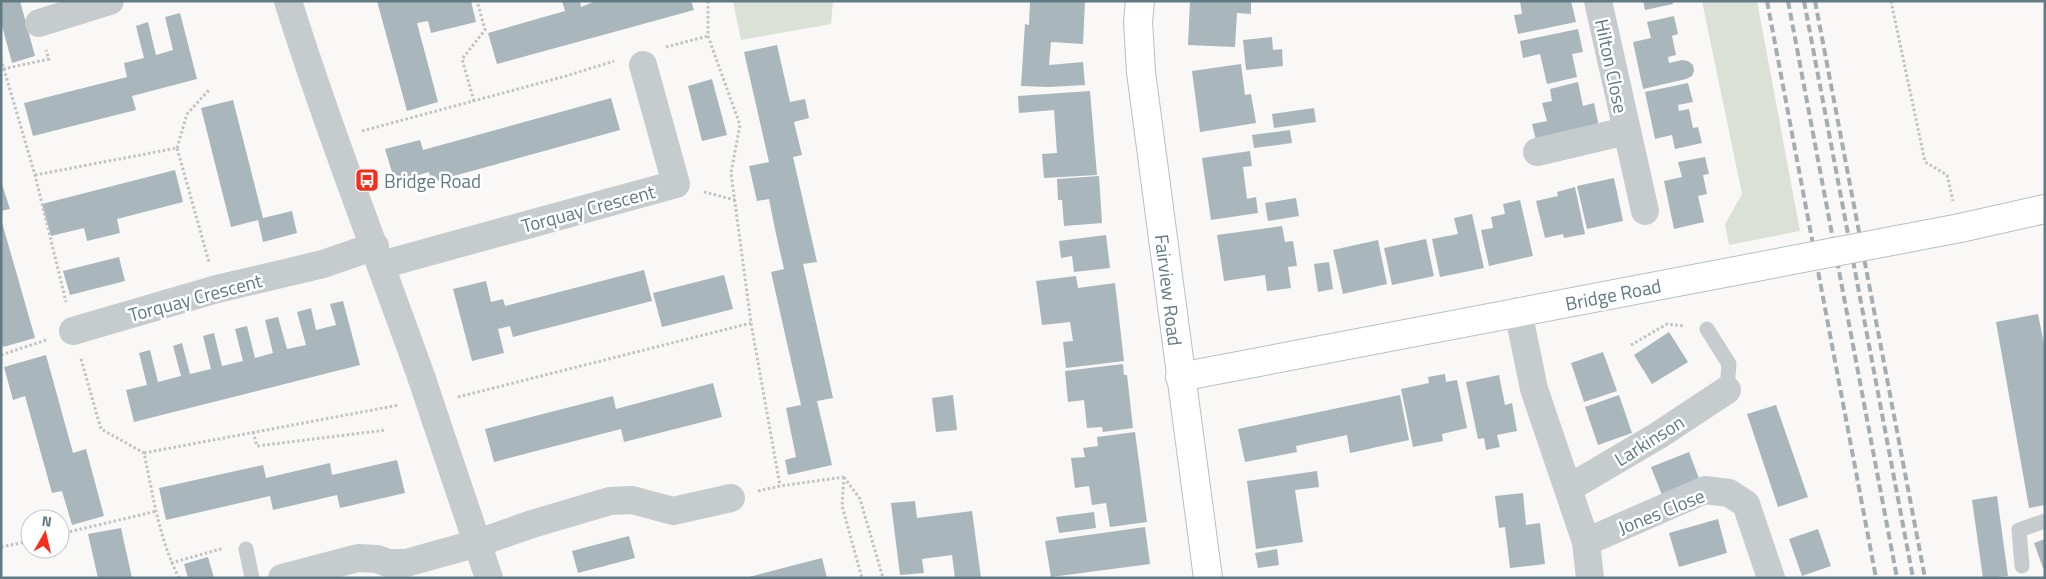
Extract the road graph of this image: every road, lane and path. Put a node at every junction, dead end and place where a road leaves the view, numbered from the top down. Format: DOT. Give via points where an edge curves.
graph roads {
  1 [pos="110,1"];
  2 [pos="288,1"];
  3 [pos="477,1"];
  4 [pos="708,1"];
  5 [pos="1140,1"];
  6 [pos="1598,1"];
  7 [pos="1891,1"];
  8 [pos="39,23"];
  9 [pos="708,36"];
  10 [pos="642,59"];
  11 [pos="209,90"];
  12 [pos="474,101"];
  13 [pos="1626,132"];
  14 [pos="336,138"];
  15 [pos="177,148"];
  16 [pos="1537,152"];
  17 [pos="1947,174"];
  18 [pos="35,176"];
  19 [pos="2045,209"];
  20 [pos="1645,210"];
  21 [pos="378,255"];
  22 [pos="217,289"];
  23 [pos="1518,312"];
  24 [pos="751,323"];
  25 [pos="1707,329"];
  26 [pos="73,331"];
  27 [pos="1632,345"];
  28 [pos="1,356"];
  29 [pos="1180,377"];
  30 [pos="1727,390"];
  31 [pos="455,398"];
  32 [pos="401,405"];
  33 [pos="386,430"];
  34 [pos="253,432"];
  35 [pos="144,453"];
  36 [pos="844,477"];
  37 [pos="1568,488"];
  38 [pos="731,498"];
  39 [pos="157,511"];
  40 [pos="2045,521"];
  41 [pos="70,532"];
  42 [pos="1586,542"];
  43 [pos="20,543"];
  44 [pos="478,543"];
  45 [pos="1,547"];
  46 [pos="246,549"];
  47 [pos="171,563"];
  48 [pos="2022,566"];
  49 [pos="252,578"];
  50 [pos="282,578"];
  51 [pos="489,578"];
  52 [pos="862,578"];
  53 [pos="883,578"];
  54 [pos="1208,578"];
  55 [pos="1590,578"];
  56 [pos="1771,578"];
  1 -- 8 [label="street"];
  2 -- 14 [label="street" via="315,87"];
  3 -- 12 [label="path" via="485,30 462,59"];
  4 -- 9 [label="path"];
  5 -- 29 [label="street, Fairview Road" via="1141,72"];
  6 -- 13 [label="street, Hilton Close"];
  7 -- 17 [label="path" via="1925,162"];
  9 -- 10 [label="path"];
  9 -- 24 [label="path" via="740,125 731,172"];
  10 -- 12 [label="path"];
  10 -- 21 [label="street, Torquay Crescent" via="676,184"];
  11 -- 15 [label="path" via="186,114"];
  12 -- 14 [label="path"];
  13 -- 16 [label="street, Hilton Close"];
  13 -- 20 [label="street, Hilton Close"];
  14 -- 21 [label="street"];
  15 -- 18 [label="path"];
  15 -- 22 [label="path"];
  19 -- 23 [label="street, Bridge Road, bridge"];
  21 -- 22 [label="street, Torquay Crescent" via="323,264"];
  21 -- 44 [label="street, bridge"];
  22 -- 26 [label="street, Torquay Crescent"];
  23 -- 29 [label="street, Bridge Road"];
  23 -- 37 [label="street" via="1534,389"];
  24 -- 31 [label="path"];
  24 -- 36 [label="path" via="780,486"];
  25 -- 27 [label="path" via="1667,324"];
  25 -- 30 [label="lane" via="1729,364"];
  26 -- 28 [label="path"];
  29 -- 54 [label="street, Fairview Road"];
  30 -- 37 [label="street, Larkinson" via="1659,435"];
  32 -- 34 [label="path"];
  33 -- 34 [label="path" via="257,446"];
  34 -- 35 [label="path"];
  36 -- 52 [label="path" via="842,506"];
  36 -- 53 [label="path" via="860,499"];
  37 -- 42 [label="street"];
  38 -- 44 [label="street" via="673,511 632,500 610,501"];
  39 -- 41 [label="path"];
  40 -- 48 [label="lane" via="2019,530"];
  42 -- 55 [label="street"];
  42 -- 56 [label="street, Jones Close" via="1705,490 1729,493 1746,504"];
  43 -- 45 [label="path"];
  44 -- 50 [label="street" via="406,563 358,558"];
  44 -- 51 [label="street"];
  46 -- 47 [label="path" via="232,546"];
  46 -- 49 [label="lane"];
}
